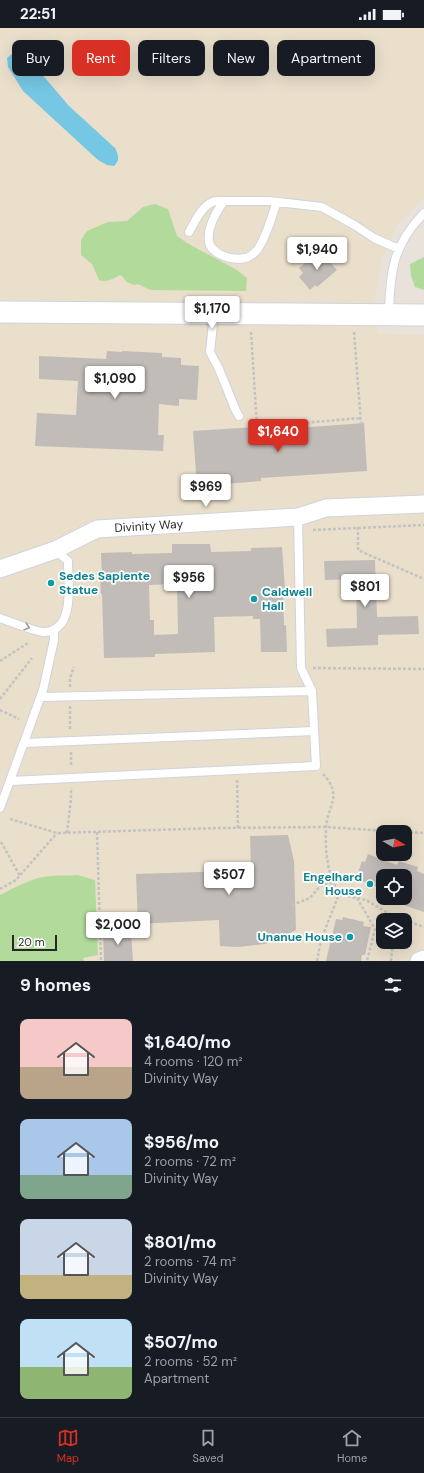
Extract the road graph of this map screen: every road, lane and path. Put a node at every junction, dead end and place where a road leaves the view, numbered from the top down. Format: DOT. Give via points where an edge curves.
graph roads {
  1 [pos="223,202"];
  2 [pos="277,202"];
  3 [pos="424,213"];
  4 [pos="188,232"];
  5 [pos="399,249"];
  6 [pos="0,312"];
  7 [pos="214,313"];
  8 [pos="388,314"];
  9 [pos="424,315"];
  10 [pos="251,332"];
  11 [pos="354,332"];
  12 [pos="239,416"];
  13 [pos="361,418"];
  14 [pos="361,423"];
  15 [pos="424,504"];
  16 [pos="302,524"];
  17 [pos="424,524"];
  18 [pos="358,527"];
  19 [pos="55,550"];
  20 [pos="0,569"];
  21 [pos="424,579"];
  22 [pos="0,618"];
  23 [pos="54,630"];
  24 [pos="28,643"];
  25 [pos="32,658"];
  26 [pos="0,661"];
  27 [pos="74,667"];
  28 [pos="312,668"];
  29 [pos="424,669"];
  30 [pos="70,678"];
  31 [pos="312,691"];
  32 [pos="41,697"];
  33 [pos="0,699"];
  34 [pos="0,710"];
  35 [pos="19,719"];
  36 [pos="314,731"];
  37 [pos="24,743"];
  38 [pos="316,766"];
  39 [pos="237,770"];
  40 [pos="10,781"];
  41 [pos="71,799"];
  42 [pos="0,808"];
  43 [pos="10,819"];
  44 [pos="326,827"];
  45 [pos="238,828"];
  46 [pos="376,830"];
  47 [pos="97,832"];
  48 [pos="412,832"];
  49 [pos="57,833"];
  50 [pos="67,833"];
  51 [pos="424,833"];
  52 [pos="1,842"];
  53 [pos="20,876"];
  54 [pos="333,883"];
  55 [pos="0,889"];
  56 [pos="339,894"];
  57 [pos="356,898"];
  58 [pos="292,905"];
  59 [pos="388,913"];
  60 [pos="412,923"];
  61 [pos="424,927"];
  62 [pos="392,949"];
  63 [pos="424,960"];
  64 [pos="101,961"];
  65 [pos="317,961"];
  66 [pos="367,961"];
  67 [pos="391,961"];
  68 [pos="420,961"];
  1 -- 2 [label="lane"];
  1 -- 2 [label="lane" via="214,218 209,241 216,252 232,259 246,258 257,250"];
  1 -- 4 [label="lane" via="207,204"];
  2 -- 5 [label="lane" via="322,207 374,238"];
  3 -- 5 [label="lane" via="405,236"];
  5 -- 8 [label="lane" via="395,256 390,285"];
  6 -- 7 [label="street"];
  7 -- 8 [label="street"];
  7 -- 12 [label="lane" via="210,352"];
  8 -- 9 [label="street"];
  10 -- 13 [label="path" via="257,427"];
  11 -- 13 [label="path"];
  13 -- 14 [label="path"];
  15 -- 16 [label="street, Divinity Way" via="326,508"];
  16 -- 18 [label="path"];
  16 -- 19 [label="street, Divinity Way" via="98,529"];
  16 -- 31 [label="lane" via="301,668"];
  17 -- 18 [label="path"];
  18 -- 21 [label="path" via="358,550"];
  19 -- 20 [label="street, Divinity Way"];
  19 -- 23 [label="lane" via="68,561 68,607 64,620"];
  22 -- 23 [label="lane, one-way" via="43,632"];
  23 -- 32 [label="lane"];
  24 -- 26 [label="path"];
  25 -- 33 [label="path"];
  27 -- 30 [label="path"];
  28 -- 29 [label="path"];
  31 -- 32 [label="lane"];
  31 -- 36 [label="lane"];
  32 -- 37 [label="lane"];
  34 -- 35 [label="path"];
  36 -- 37 [label="lane"];
  36 -- 38 [label="lane"];
  37 -- 40 [label="lane"];
  38 -- 39 [label="lane"];
  38 -- 44 [label="path" via="329,780 333,791"];
  39 -- 40 [label="lane"];
  39 -- 45 [label="path"];
  40 -- 42 [label="lane"];
  41 -- 50 [label="path"];
  43 -- 49 [label="path"];
  44 -- 45 [label="path"];
  44 -- 46 [label="path"];
  44 -- 54 [label="path" via="328,868"];
  45 -- 47 [label="path"];
  47 -- 50 [label="path"];
  47 -- 64 [label="path"];
  48 -- 51 [label="path"];
  49 -- 50 [label="path"];
  49 -- 53 [label="path"];
  52 -- 53 [label="path"];
  53 -- 55 [label="path"];
  54 -- 56 [label="path"];
  54 -- 58 [label="path" via="321,885 310,898"];
  56 -- 57 [label="path"];
  56 -- 65 [label="path" via="320,940"];
  57 -- 59 [label="path" via="366,900"];
  57 -- 66 [label="path" via="374,929"];
  60 -- 61 [label="path"];
  62 -- 67 [label="path"];
  63 -- 68 [label="street"];
}
